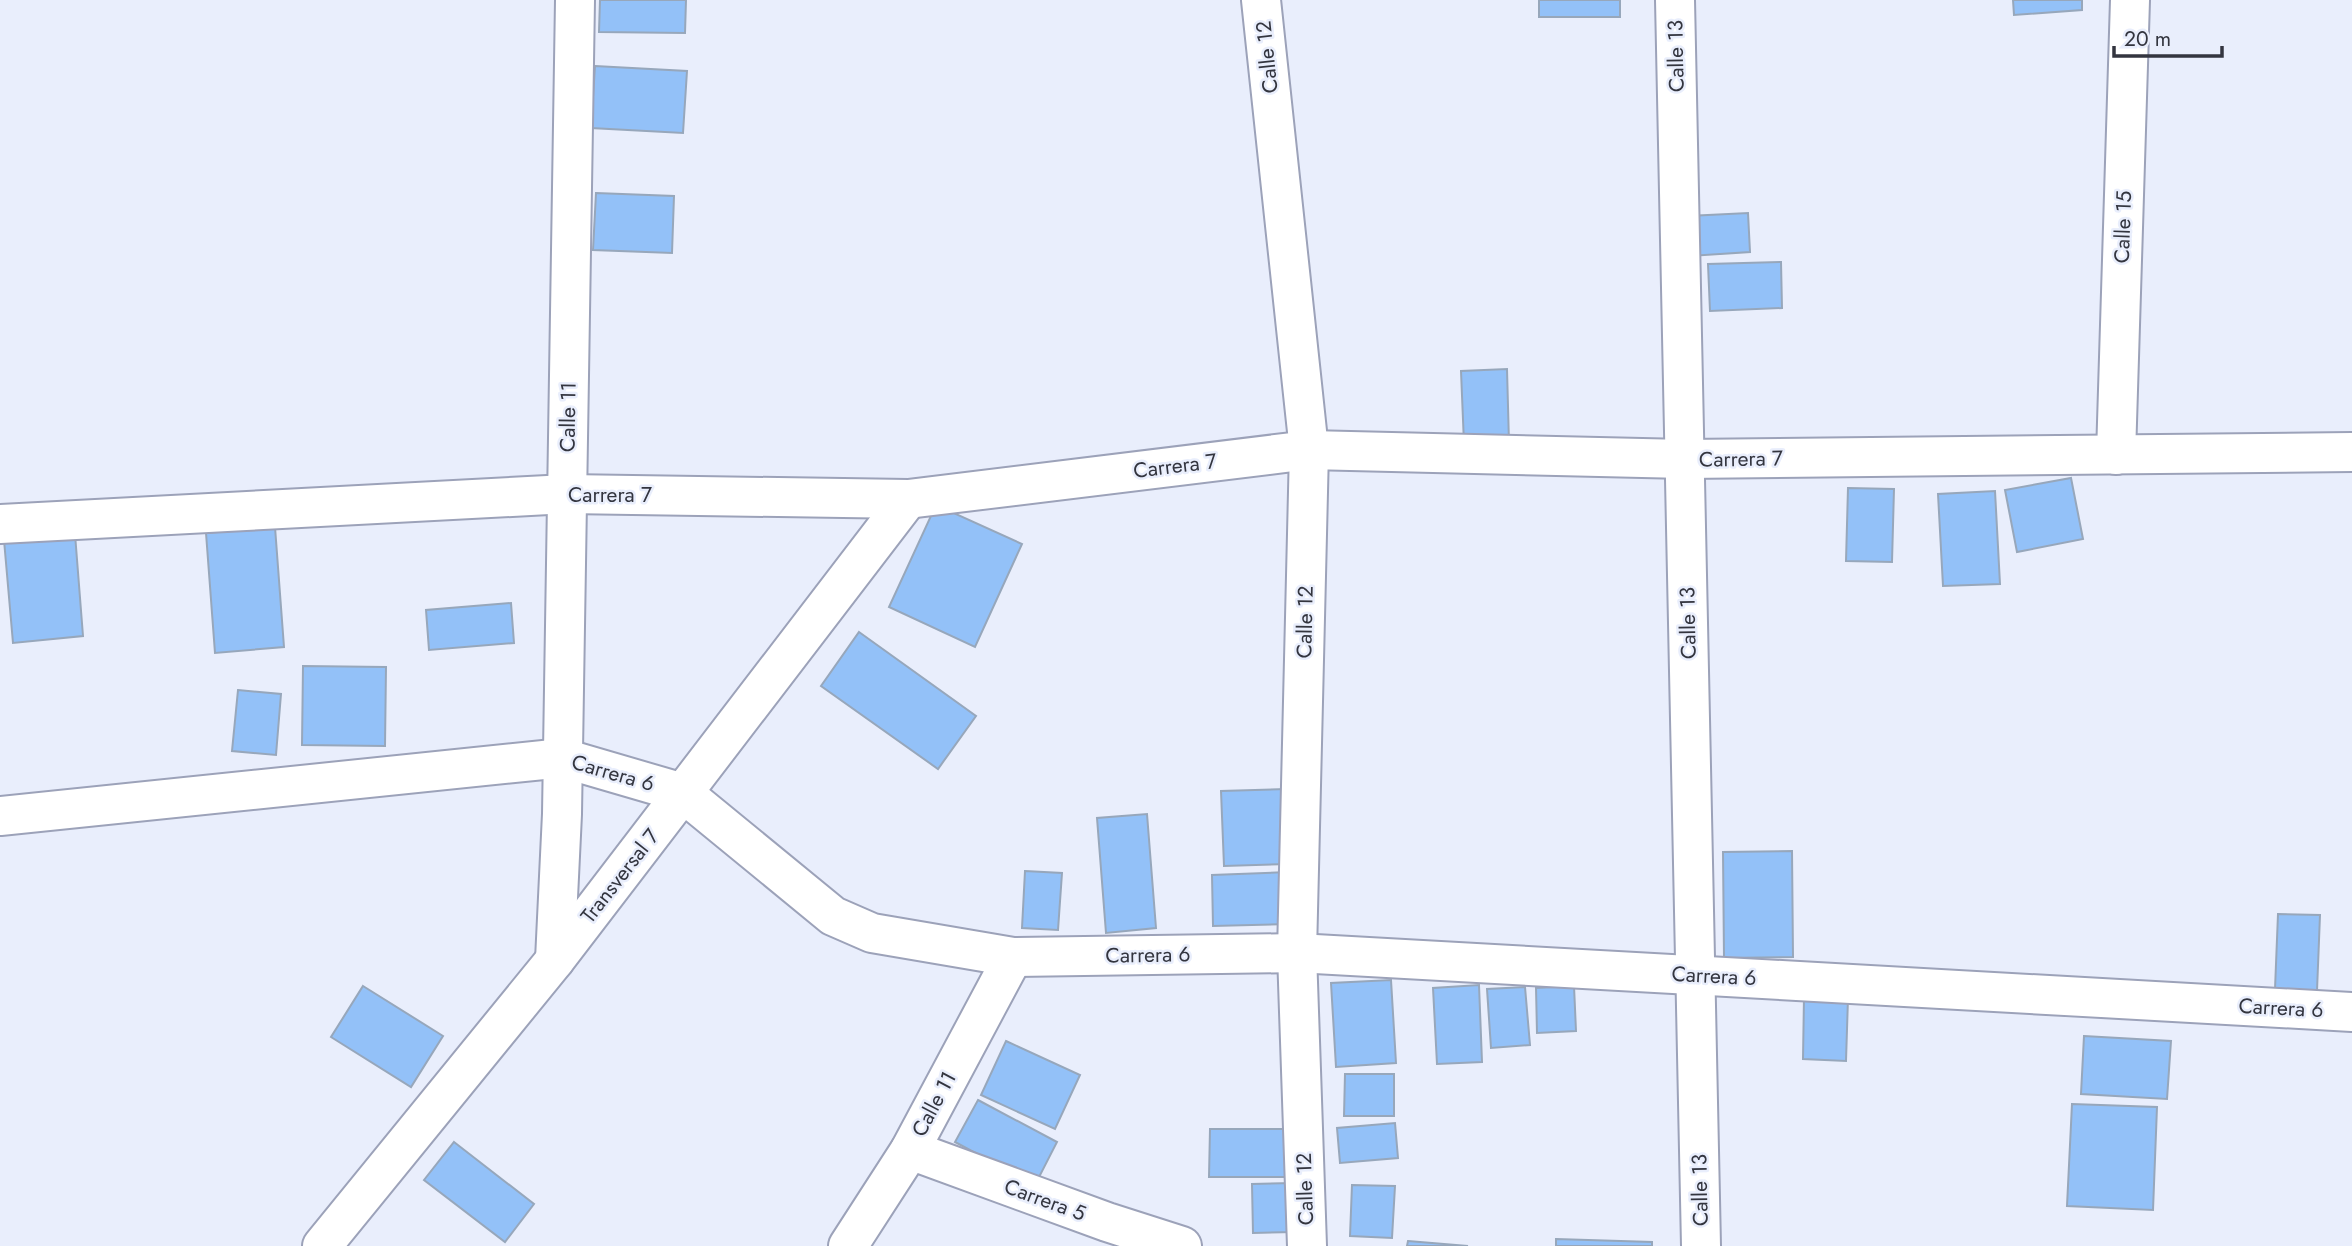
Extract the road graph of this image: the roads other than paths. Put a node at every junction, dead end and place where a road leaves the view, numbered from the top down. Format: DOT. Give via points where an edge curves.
graph roads {
  1 [pos="575,0"];
  2 [pos="1261,0"];
  3 [pos="1675,0"];
  4 [pos="2130,0"];
  5 [pos="1309,450"];
  6 [pos="2352,452"];
  7 [pos="2116,454"];
  8 [pos="1685,459"];
  9 [pos="567,494"];
  10 [pos="908,499"];
  11 [pos="0,524"];
  12 [pos="563,758"];
  13 [pos="684,793"];
  14 [pos="0,816"];
  15 [pos="1297,953"];
  16 [pos="1013,957"];
  17 [pos="555,960"];
  18 [pos="1695,975"];
  19 [pos="2352,1013"];
  20 [pos="910,1150"];
  21 [pos="322,1246"];
  22 [pos="848,1246"];
  23 [pos="1182,1246"];
  24 [pos="1307,1246"];
  25 [pos="1701,1246"];
  1 -- 9 [label="street, Calle 11"];
  2 -- 5 [label="street, Calle 12"];
  3 -- 8 [label="street, Calle 13"];
  4 -- 7 [label="street, Calle 15"];
  5 -- 8 [label="street, Carrera 7"];
  5 -- 10 [label="street, Carrera 7"];
  5 -- 15 [label="street, Calle 12"];
  6 -- 7 [label="street, Carrera 7"];
  7 -- 8 [label="street, Carrera 7"];
  8 -- 18 [label="street, Calle 13"];
  9 -- 10 [label="street, Carrera 7"];
  9 -- 11 [label="street, Carrera 7"];
  9 -- 12 [label="street, Calle 11"];
  10 -- 13 [label="street, Transversal 7"];
  12 -- 13 [label="street, Carrera 6"];
  12 -- 14 [label="street, Carrera 6"];
  12 -- 17 [label="street, Calle 11"];
  13 -- 16 [label="street, Carrera 6" via="833,916 872,933"];
  13 -- 17 [label="street, Transversal 7"];
  15 -- 16 [label="street, Carrera 6"];
  15 -- 18 [label="street, Carrera 6"];
  15 -- 24 [label="street, Calle 12"];
  16 -- 20 [label="street, Calle 11"];
  17 -- 21 [label="street, Transversal 7"];
  18 -- 19 [label="street, Carrera 6"];
  18 -- 25 [label="street, Calle 13"];
  20 -- 22 [label="street, Calle 11"];
  20 -- 23 [label="street, Carrera 5"];
}
